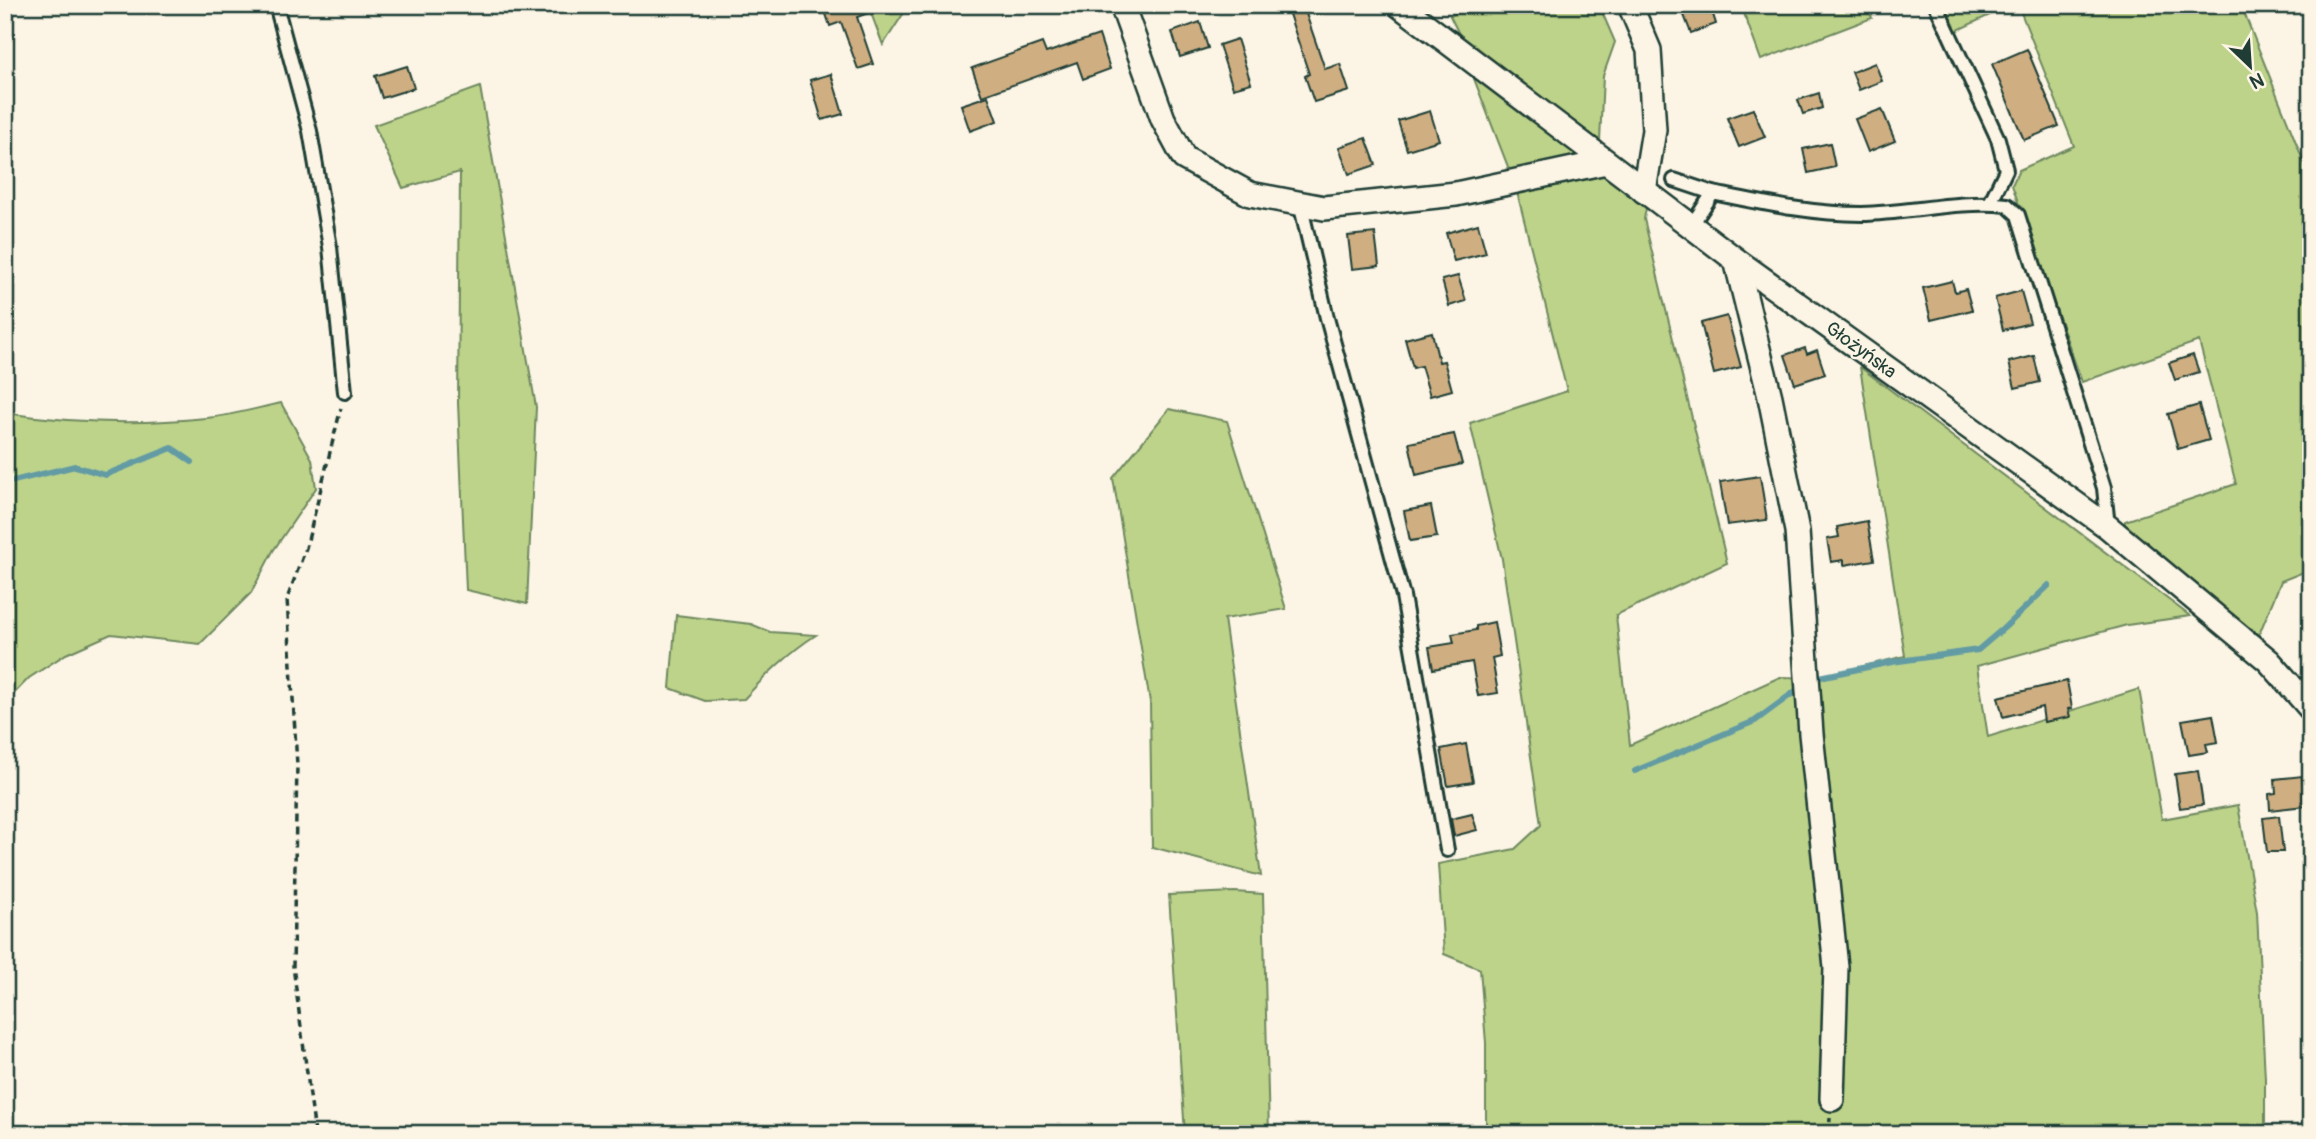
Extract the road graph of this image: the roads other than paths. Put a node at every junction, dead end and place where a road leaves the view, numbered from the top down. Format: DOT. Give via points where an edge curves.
graph roads {
  1 [pos="276,5"];
  2 [pos="1122,5"];
  3 [pos="1399,5"];
  4 [pos="1630,5"];
  5 [pos="1936,5"];
  6 [pos="1606,162"];
  7 [pos="1674,180"];
  8 [pos="1644,191"];
  9 [pos="1713,193"];
  10 [pos="1300,203"];
  11 [pos="1990,203"];
  12 [pos="1691,226"];
  13 [pos="1736,260"];
  14 [pos="345,393"];
  15 [pos="2108,527"];
  16 [pos="2311,709"];
  17 [pos="1447,850"];
  18 [pos="1832,1098"];
  1 -- 14 [label="lane" via="310,131 328,234"];
  2 -- 10 [label="street" via="1163,119 1184,158 1250,194"];
  3 -- 6 [label="street, Głożyńska"];
  4 -- 8 [label="street" via="1648,51 1654,131"];
  5 -- 11 [label="lane" via="1998,139 2006,170"];
  6 -- 8 [label="street, Głożyńska"];
  6 -- 10 [label="street" via="1457,194 1324,208"];
  7 -- 9 [label="lane"];
  8 -- 12 [label="street, Głożyńska"];
  9 -- 11 [label="lane" via="1797,211 1863,214"];
  9 -- 12 [label="lane"];
  10 -- 17 [label="lane" via="1403,596"];
  11 -- 15 [label="lane" via="2007,205 2018,215 2104,488"];
  12 -- 13 [label="street, Głożyńska"];
  13 -- 15 [label="street, Głożyńska"];
  13 -- 18 [label="street" via="1797,531 1811,734 1836,967"];
  15 -- 16 [label="street, Głożyńska" via="2269,661"];
}
